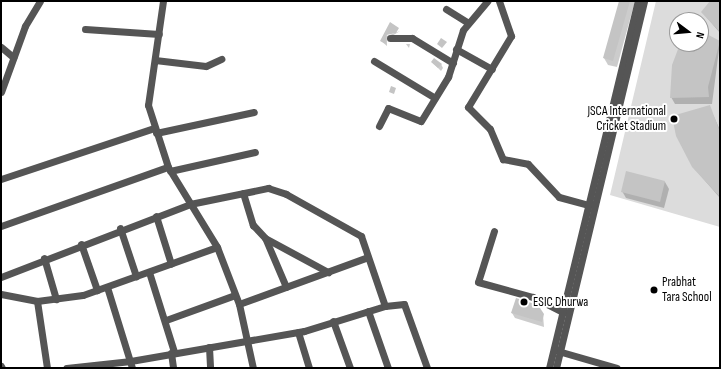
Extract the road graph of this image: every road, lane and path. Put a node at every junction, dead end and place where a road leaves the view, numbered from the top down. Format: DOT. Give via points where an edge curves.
graph roads {
  1 [pos="40,1"];
  2 [pos="163,1"];
  3 [pos="487,1"];
  4 [pos="499,1"];
  5 [pos="638,1"];
  6 [pos="644,1"];
  7 [pos="446,9"];
  8 [pos="468,23"];
  9 [pos="85,29"];
  10 [pos="159,34"];
  11 [pos="390,38"];
  12 [pos="1,47"];
  13 [pos="456,50"];
  14 [pos="14,58"];
  15 [pos="221,59"];
  16 [pos="155,60"];
  17 [pos="374,61"];
  18 [pos="453,63"];
  19 [pos="492,69"];
  20 [pos="1,92"];
  21 [pos="435,98"];
  22 [pos="254,112"];
  23 [pos="379,126"];
  24 [pos="155,131"];
  25 [pos="256,152"];
  26 [pos="169,169"];
  27 [pos="1,179"];
  28 [pos="243,193"];
  29 [pos="190,204"];
  30 [pos="589,205"];
  31 [pos="156,216"];
  32 [pos="1,226"];
  33 [pos="120,228"];
  34 [pos="494,231"];
  35 [pos="265,238"];
  36 [pos="82,244"];
  37 [pos="217,247"];
  38 [pos="368,257"];
  39 [pos="44,258"];
  40 [pos="171,264"];
  41 [pos="149,272"];
  42 [pos="328,272"];
  43 [pos="136,276"];
  44 [pos="1,277"];
  45 [pos="107,287"];
  46 [pos="286,287"];
  47 [pos="97,290"];
  48 [pos="1,294"];
  49 [pos="235,296"];
  50 [pos="56,299"];
  51 [pos="37,301"];
  52 [pos="238,304"];
  53 [pos="385,306"];
  54 [pos="368,311"];
  55 [pos="563,312"];
  56 [pos="166,320"];
  57 [pos="333,321"];
  58 [pos="298,332"];
  59 [pos="249,341"];
  60 [pos="209,347"];
  61 [pos="557,351"];
  62 [pos="173,353"];
  63 [pos="132,364"];
  64 [pos="595,365"];
  65 [pos="47,368"];
  66 [pos="66,368"];
  67 [pos="174,368"];
  68 [pos="210,368"];
  69 [pos="253,368"];
  70 [pos="309,368"];
  71 [pos="350,368"];
  72 [pos="388,368"];
  73 [pos="427,368"];
  74 [pos="549,368"];
  75 [pos="556,368"];
  76 [pos="617,368"];
  1 -- 14 [label="street"];
  2 -- 10 [label="street"];
  3 -- 8 [label="street"];
  4 -- 19 [label="street" via="511,34"];
  5 -- 30 [label="street"];
  6 -- 61 [label="street"];
  7 -- 8 [label="street"];
  8 -- 13 [label="street"];
  9 -- 10 [label="street"];
  10 -- 16 [label="street"];
  11 -- 18 [label="street" via="412,38"];
  12 -- 14 [label="street"];
  13 -- 18 [label="street"];
  13 -- 19 [label="street"];
  14 -- 20 [label="street"];
  15 -- 16 [label="street" via="206,66"];
  16 -- 24 [label="street" via="148,105"];
  17 -- 21 [label="street"];
  18 -- 21 [label="street"];
  19 -- 30 [label="street" via="468,106 490,129 503,159 528,164 559,197"];
  21 -- 23 [label="street" via="421,122 388,108"];
  22 -- 24 [label="street"];
  24 -- 26 [label="street"];
  24 -- 27 [label="street"];
  25 -- 26 [label="street"];
  26 -- 29 [label="street"];
  26 -- 32 [label="street"];
  28 -- 29 [label="street"];
  28 -- 35 [label="street" via="253,224"];
  28 -- 38 [label="street" via="268,188 286,194 361,236"];
  29 -- 31 [label="street"];
  29 -- 37 [label="street"];
  30 -- 55 [label="street"];
  31 -- 33 [label="street"];
  31 -- 40 [label="street"];
  33 -- 36 [label="street"];
  33 -- 43 [label="street"];
  34 -- 55 [label="street" via="478,282 533,297"];
  35 -- 42 [label="street"];
  35 -- 46 [label="street"];
  36 -- 39 [label="street"];
  36 -- 47 [label="street"];
  37 -- 40 [label="street"];
  37 -- 49 [label="street"];
  38 -- 42 [label="street"];
  38 -- 53 [label="street"];
  39 -- 44 [label="street"];
  39 -- 50 [label="street"];
  40 -- 41 [label="street"];
  41 -- 43 [label="street"];
  41 -- 56 [label="street"];
  42 -- 46 [label="street"];
  43 -- 45 [label="street"];
  45 -- 47 [label="street"];
  45 -- 63 [label="street"];
  46 -- 52 [label="street"];
  47 -- 50 [label="street"];
  48 -- 51 [label="street"];
  49 -- 52 [label="street"];
  49 -- 56 [label="street"];
  50 -- 51 [label="street"];
  51 -- 65 [label="street"];
  52 -- 59 [label="street"];
  53 -- 54 [label="street"];
  53 -- 73 [label="street" via="404,304"];
  54 -- 57 [label="street"];
  54 -- 72 [label="street"];
  55 -- 61 [label="street"];
  56 -- 62 [label="street"];
  57 -- 58 [label="street"];
  57 -- 71 [label="street"];
  58 -- 59 [label="street"];
  58 -- 70 [label="street"];
  59 -- 60 [label="street"];
  59 -- 69 [label="street"];
  60 -- 62 [label="street"];
  60 -- 68 [label="street"];
  61 -- 64 [label="street"];
  61 -- 74 [label="street"];
  61 -- 75 [label="street"];
  62 -- 63 [label="street"];
  62 -- 67 [label="street"];
  63 -- 66 [label="street"];
  64 -- 76 [label="street"];
}
